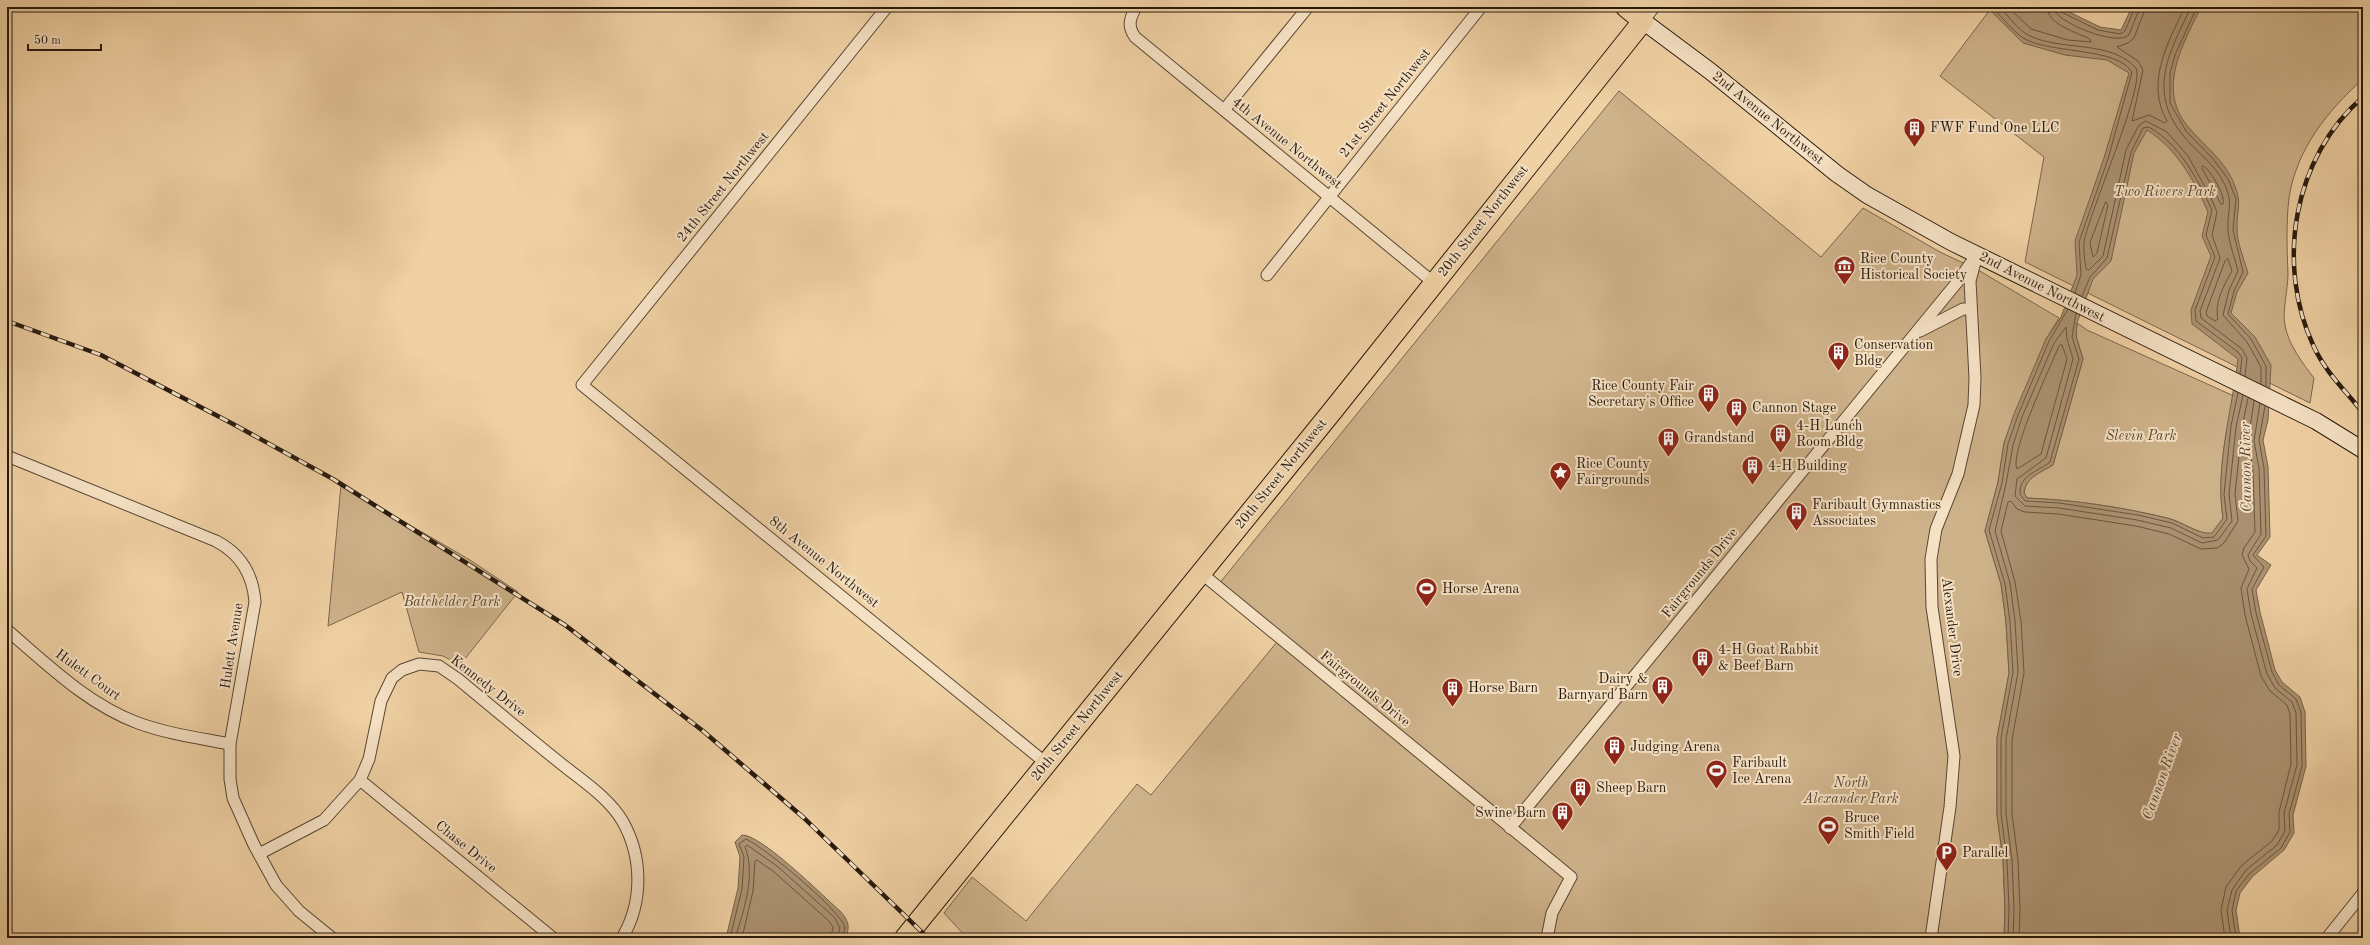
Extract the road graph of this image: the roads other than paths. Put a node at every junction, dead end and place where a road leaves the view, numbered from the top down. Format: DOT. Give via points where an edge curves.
graph roads {
  1 [pos="887,7"];
  2 [pos="1136,7"];
  3 [pos="1308,7"];
  4 [pos="1481,7"];
  5 [pos="1626,7"];
  6 [pos="1648,14"];
  7 [pos="1224,110"];
  8 [pos="1330,197"];
  9 [pos="1977,254"];
  10 [pos="1267,275"];
  11 [pos="1434,283"];
  12 [pos="1970,309"];
  13 [pos="1913,336"];
  14 [pos="582,385"];
  15 [pos="2363,450"];
  16 [pos="7,456"];
  17 [pos="1201,573"];
  18 [pos="7,630"];
  19 [pos="230,744"];
  20 [pos="1047,764"];
  21 [pos="360,780"];
  22 [pos="1510,828"];
  23 [pos="259,854"];
  24 [pos="2363,893"];
  25 [pos="332,938"];
  26 [pos="553,938"];
  27 [pos="622,938"];
  28 [pos="905,938"];
  29 [pos="1547,938"];
  30 [pos="1931,938"];
  31 [pos="2327,938"];
  1 -- 14 [label="street, 24th Street Northwest"];
  2 -- 7 [label="street, 4th Avenue Northwest" via="1130,21 1130,30 1135,37"];
  3 -- 7 [label="street"];
  4 -- 8 [label="street, 21st Street Northwest"];
  5 -- 6 [label="highway, 2nd Avenue Northwest"];
  6 -- 9 [label="street, 2nd Avenue Northwest" via="1852,185 1920,226"];
  6 -- 11 [label="highway, 20th Street Northwest"];
  7 -- 8 [label="street, 4th Avenue Northwest"];
  8 -- 10 [label="street, 21st Street Northwest"];
  8 -- 11 [label="street, 4th Avenue Northwest"];
  9 -- 12 [label="street, Alexander Drive" via="1970,281"];
  9 -- 13 [label="street, Fairgrounds Drive" via="1960,280"];
  9 -- 15 [label="street, 2nd Avenue Northwest" via="2329,428"];
  11 -- 17 [label="highway, 20th Street Northwest"];
  12 -- 13 [label="street, Fairgrounds Drive" via="1962,309"];
  12 -- 30 [label="street, Alexander Drive" via="1975,378 1974,405 1958,474 1936,529 1931,559 1932,607 1954,756 1950,807"];
  13 -- 22 [label="street, Fairgrounds Drive"];
  14 -- 20 [label="street, 8th Avenue Northwest"];
  16 -- 19 [label="street, Hulett Avenue" via="216,541 229,548 243,563 254,590 255,602"];
  17 -- 20 [label="highway, 20th Street Northwest"];
  17 -- 22 [label="street, Fairgrounds Drive"];
  18 -- 19 [label="street, Hulett Court" via="65,680 115,713 168,732"];
  19 -- 23 [label="street, Hulett Avenue" via="233,798"];
  20 -- 28 [label="highway, 20th Street Northwest"];
  21 -- 23 [label="street, Kennedy Drive" via="324,820"];
  21 -- 26 [label="street, Chase Drive"];
  21 -- 27 [label="street, Kennedy Drive" via="369,759 381,701 392,678 402,670 419,664 439,666 589,787 618,815 629,834 635,853 638,888 629,927"];
  22 -- 29 [label="street, Fairgrounds Drive" via="1571,877 1552,913"];
  23 -- 25 [label="street, Hulett Avenue" via="286,898"];
  24 -- 31 [label="street"];
}
